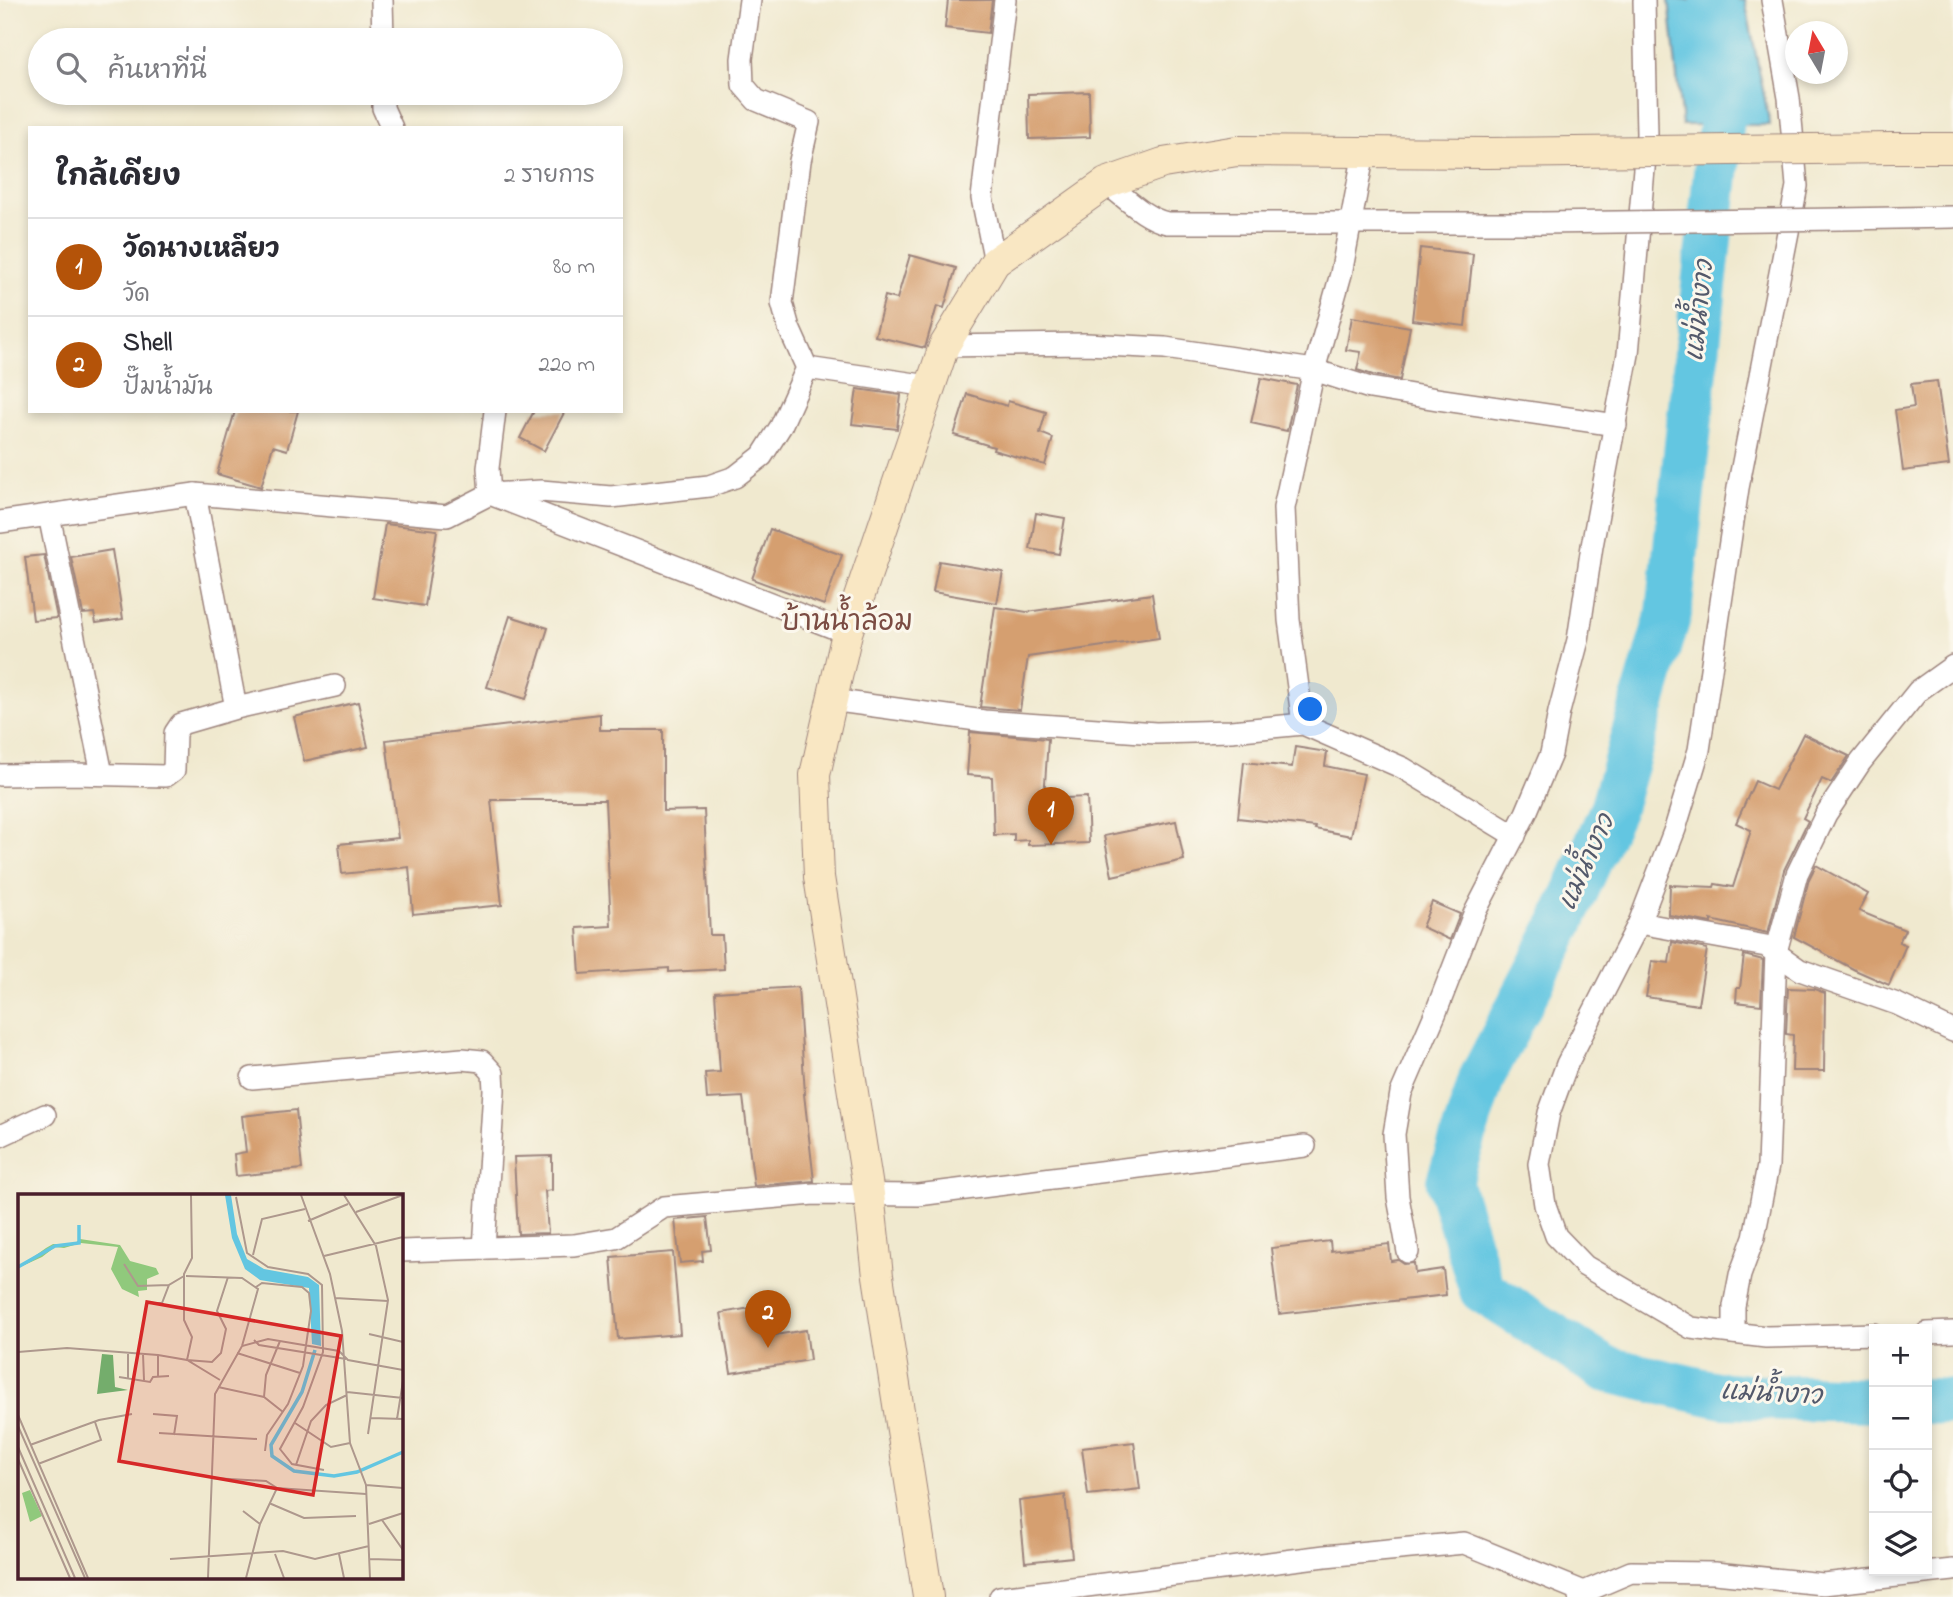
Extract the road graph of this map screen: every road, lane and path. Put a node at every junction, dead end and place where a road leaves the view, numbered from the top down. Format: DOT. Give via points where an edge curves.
graph roads {
  1 [pos="382,0"];
  2 [pos="750,0"];
  3 [pos="1005,0"];
  4 [pos="1644,0"];
  5 [pos="1772,0"];
  6 [pos="383,28"];
  7 [pos="383,105"];
  8 [pos="391,126"];
  9 [pos="1953,148"];
  10 [pos="1364,152"];
  11 [pos="1106,183"];
  12 [pos="1953,217"];
  13 [pos="1351,222"];
  14 [pos="995,262"];
  15 [pos="944,346"];
  16 [pos="807,368"];
  17 [pos="1314,370"];
  18 [pos="929,386"];
  19 [pos="495,413"];
  20 [pos="1616,425"];
  21 [pos="490,494"];
  22 [pos="195,495"];
  23 [pos="49,515"];
  24 [pos="0,522"];
  25 [pos="847,633"];
  26 [pos="1953,666"];
  27 [pos="335,686"];
  28 [pos="831,700"];
  29 [pos="236,708"];
  30 [pos="1303,724"];
  31 [pos="102,774"];
  32 [pos="0,775"];
  33 [pos="1515,835"];
  34 [pos="1639,923"];
  35 [pos="1776,952"];
  36 [pos="1953,1031"];
  37 [pos="252,1078"];
  38 [pos="45,1115"];
  39 [pos="0,1136"];
  40 [pos="1305,1146"];
  41 [pos="869,1194"];
  42 [pos="484,1248"];
  43 [pos="402,1251"];
  44 [pos="1408,1252"];
  45 [pos="1953,1332"];
  46 [pos="1734,1333"];
  47 [pos="1932,1333"];
  48 [pos="1869,1334"];
  49 [pos="1953,1570"];
  50 [pos="1581,1594"];
  51 [pos="928,1597"];
  52 [pos="1000,1597"];
  1 -- 6 [label="street"];
  2 -- 16 [label="street" via="743,85 756,100 809,122 782,303"];
  3 -- 14 [label="street" via="982,198"];
  4 -- 20 [label="street" via="1647,134 1628,354"];
  5 -- 34 [label="street" via="1789,98 1797,186 1738,488 1699,750"];
  7 -- 8 [label="street"];
  9 -- 10 [label="main road, bridge"];
  10 -- 11 [label="main road" via="1237,151 1163,163"];
  10 -- 13 [label="street"];
  11 -- 13 [label="street" via="1149,216 1167,223"];
  11 -- 14 [label="main road"];
  12 -- 13 [label="street, bridge"];
  13 -- 17 [label="street"];
  14 -- 15 [label="main road"];
  15 -- 17 [label="street" via="1165,348"];
  15 -- 18 [label="main road"];
  16 -- 18 [label="street"];
  16 -- 21 [label="street" via="762,456 735,477 709,486 611,497 541,491"];
  17 -- 20 [label="street" via="1370,388"];
  17 -- 30 [label="street" via="1284,508 1289,620"];
  18 -- 25 [label="main road"];
  19 -- 21 [label="street" via="488,468"];
  20 -- 33 [label="street" via="1578,639 1551,754"];
  21 -- 22 [label="street" via="447,516"];
  21 -- 25 [label="street"];
  22 -- 23 [label="street"];
  22 -- 29 [label="street"];
  23 -- 24 [label="street"];
  23 -- 31 [label="street"];
  25 -- 28 [label="main road"];
  26 -- 35 [label="street" via="1919,691 1826,814 1797,874"];
  27 -- 29 [label="street"];
  28 -- 30 [label="street" via="985,721 1156,733"];
  28 -- 41 [label="main road" via="815,775 820,877"];
  29 -- 31 [label="street" via="181,724 175,733 171,774"];
  30 -- 33 [label="street" via="1403,768"];
  31 -- 32 [label="street"];
  33 -- 44 [label="street" via="1474,914 1401,1093 1394,1134"];
  34 -- 35 [label="street" via="1766,946"];
  34 -- 46 [label="street" via="1567,1064 1549,1113 1539,1164 1545,1205 1556,1236 1585,1266 1691,1328"];
  35 -- 36 [label="street" via="1800,970 1897,1004"];
  35 -- 46 [label="street" via="1768,1166 1754,1237 1740,1275"];
  37 -- 42 [label="street" via="462,1059 482,1062 493,1073 494,1090"];
  38 -- 39 [label="street"];
  40 -- 41 [label="street" via="918,1195"];
  41 -- 42 [label="street" via="664,1207 616,1238 574,1245"];
  41 -- 51 [label="main road"];
  42 -- 43 [label="street"];
  45 -- 47 [label="street"];
  46 -- 48 [label="street" via="1766,1337"];
  49 -- 50 [label="street" via="1823,1584 1715,1573 1631,1572"];
  50 -- 52 [label="street" via="1464,1543"];
}
